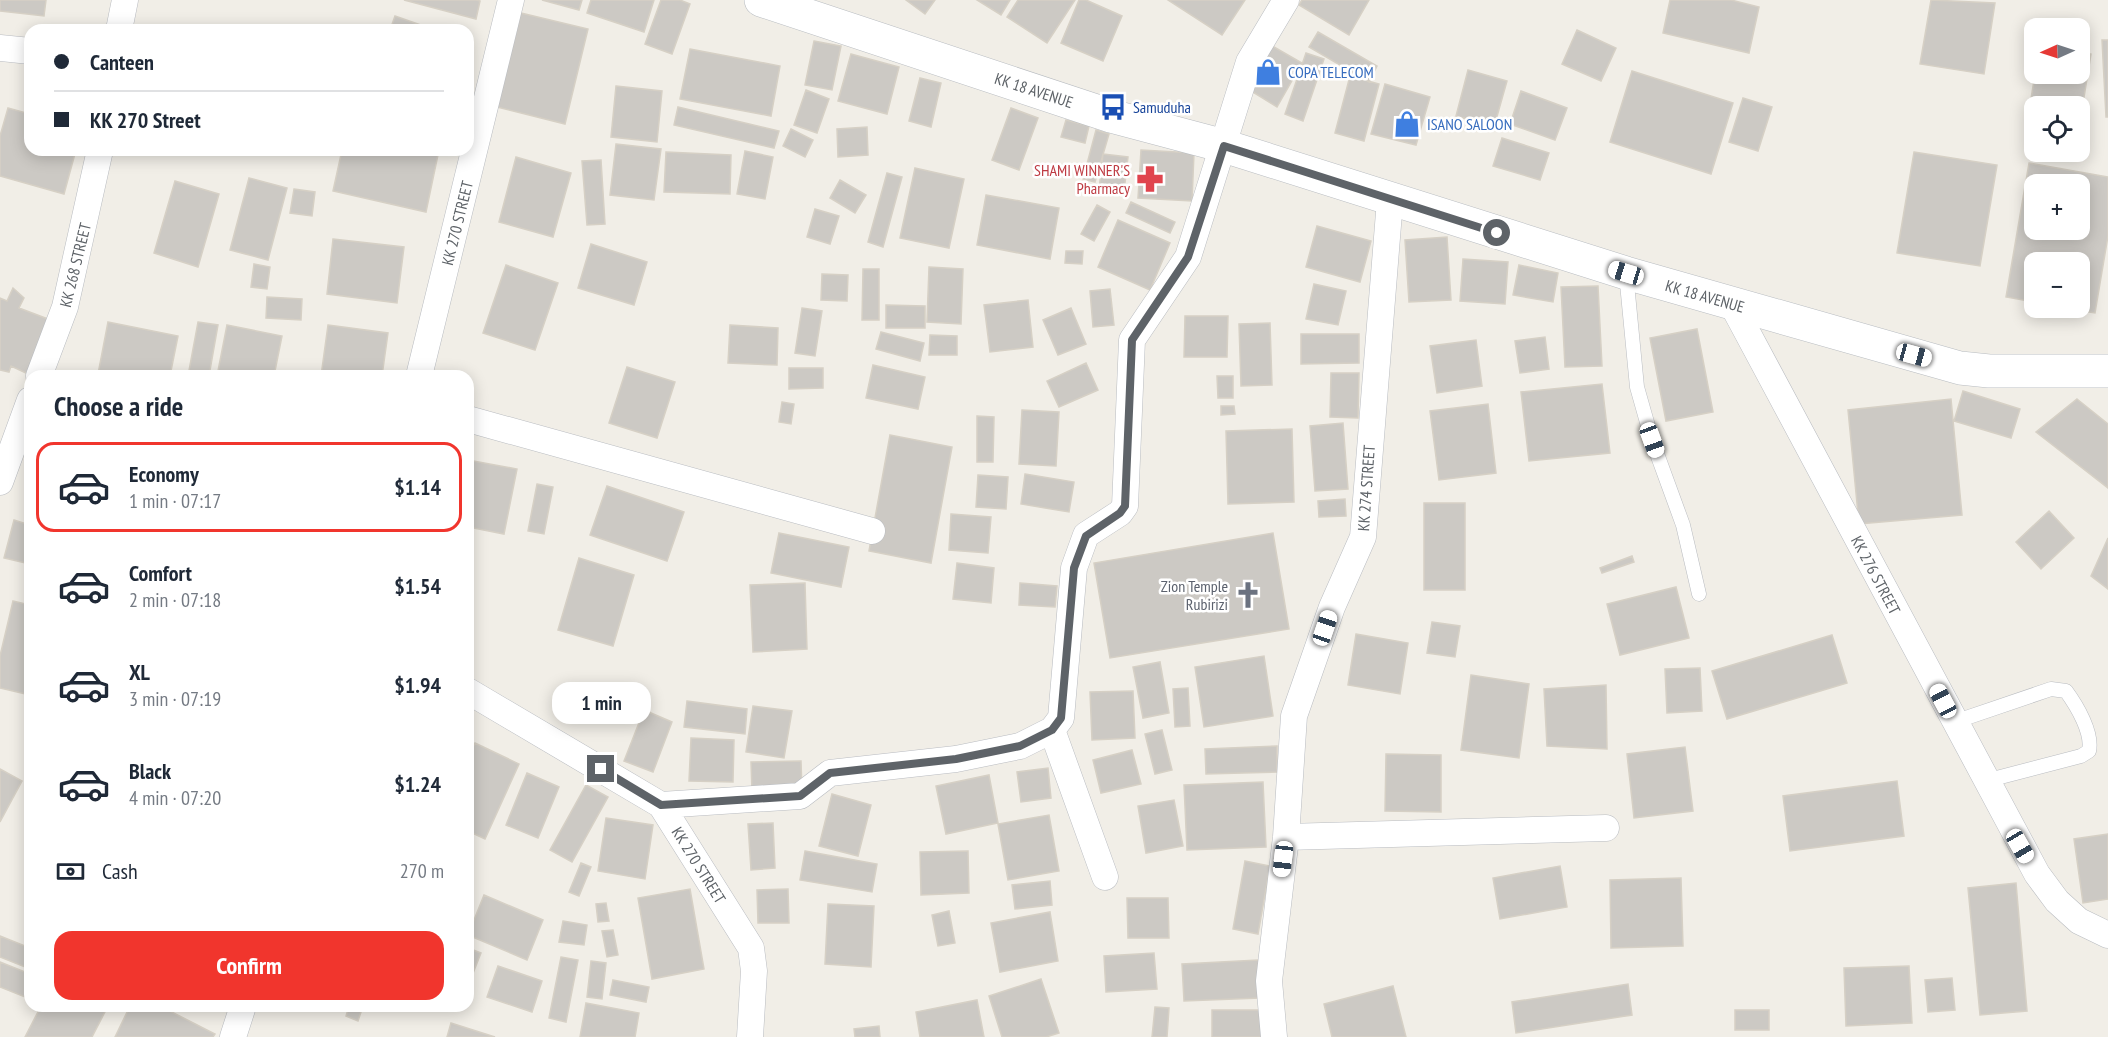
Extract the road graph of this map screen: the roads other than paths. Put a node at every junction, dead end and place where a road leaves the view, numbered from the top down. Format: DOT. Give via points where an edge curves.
graph roads {
  1 [pos="125,0"];
  2 [pos="511,0"];
  3 [pos="761,0"];
  4 [pos="1286,0"];
  5 [pos="120,24"];
  6 [pos="0,48"];
  7 [pos="24,50"];
  8 [pos="1224,146"];
  9 [pos="474,153"];
  10 [pos="99,156"];
  11 [pos="473,156"];
  12 [pos="1390,200"];
  13 [pos="1626,273"];
  14 [pos="1732,304"];
  15 [pos="41,370"];
  16 [pos="421,370"];
  17 [pos="2108,371"];
  18 [pos="24,412"];
  19 [pos="474,421"];
  20 [pos="5,451"];
  21 [pos="0,482"];
  22 [pos="872,531"];
  23 [pos="1699,594"];
  24 [pos="474,695"];
  25 [pos="1954,722"];
  26 [pos="1052,730"];
  27 [pos="1985,781"];
  28 [pos="661,805"];
  29 [pos="1606,828"];
  30 [pos="1286,837"];
  31 [pos="1105,877"];
  32 [pos="2108,935"];
  33 [pos="241,1012"];
  34 [pos="233,1037"];
  35 [pos="750,1037"];
  36 [pos="1274,1037"];
  1 -- 5 [label="street"];
  2 -- 9 [label="street, KK 270 STREET"];
  3 -- 8 [label="main road, KK 18 AVENUE" via="1111,116"];
  4 -- 8 [label="street" via="1249,62"];
  6 -- 7 [label="street"];
  8 -- 12 [label="main road, KK 18 AVENUE"];
  8 -- 26 [label="street" via="1188,257 1132,340 1125,506 1086,536 1074,568 1061,718"];
  10 -- 15 [label="street, KK 268 STREET" via="66,307"];
  11 -- 16 [label="street, KK 270 STREET"];
  12 -- 13 [label="main road, KK 18 AVENUE"];
  12 -- 30 [label="street, KK 274 STREET" via="1363,537 1332,607 1294,716"];
  13 -- 14 [label="main road, KK 18 AVENUE"];
  13 -- 23 [label="lane" via="1637,387 1683,525"];
  14 -- 17 [label="main road, KK 18 AVENUE" via="1960,368"];
  14 -- 25 [label="street, KK 276 STREET"];
  18 -- 20 [label="street"];
  19 -- 22 [label="street"];
  20 -- 21 [label="street"];
  24 -- 28 [label="street, KK 270 STREET"];
  25 -- 27 [label="street, KK 276 STREET"];
  25 -- 27 [label="lane" via="2051,689 2066,691 2072,699 2089,736 2089,751"];
  26 -- 28 [label="street" via="1020,746 956,759 830,773 800,796"];
  26 -- 31 [label="street"];
  27 -- 32 [label="street, KK 276 STREET" via="2020,846 2057,901 2079,921"];
  28 -- 35 [label="street, KK 270 STREET" via="752,948"];
  29 -- 30 [label="street"];
  30 -- 36 [label="street, KK 274 STREET" via="1269,981"];
  33 -- 34 [label="street"];
}
